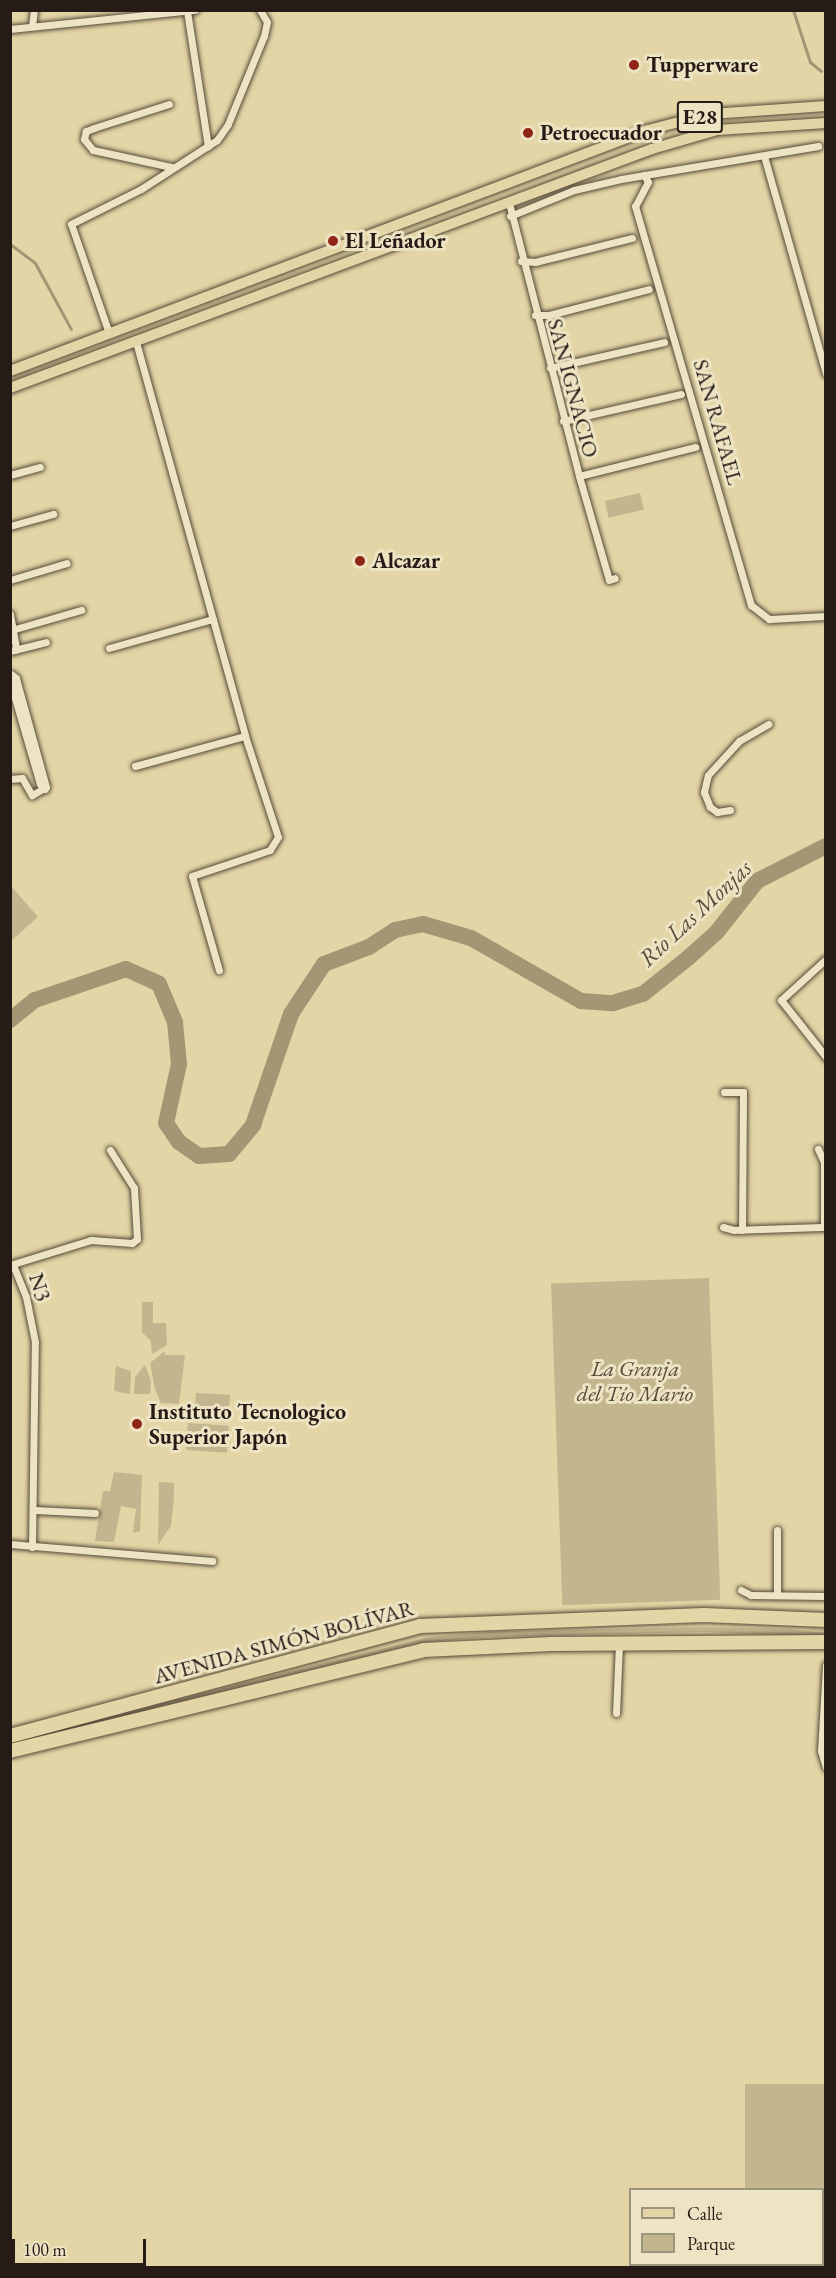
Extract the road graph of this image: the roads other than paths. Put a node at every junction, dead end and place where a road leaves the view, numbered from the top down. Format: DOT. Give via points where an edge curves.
graph roads {
  1 [pos="34,10"];
  2 [pos="195,10"];
  3 [pos="260,10"];
  4 [pos="187,12"];
  5 [pos="32,26"];
  6 [pos="10,29"];
  7 [pos="169,104"];
  8 [pos="825,106"];
  9 [pos="825,123"];
  10 [pos="208,146"];
  11 [pos="818,146"];
  12 [pos="765,156"];
  13 [pos="558,163"];
  14 [pos="171,167"];
  15 [pos="644,175"];
  16 [pos="570,187"];
  17 [pos="509,203"];
  18 [pos="510,216"];
  19 [pos="632,238"];
  20 [pos="521,261"];
  21 [pos="649,289"];
  22 [pos="535,315"];
  23 [pos="109,333"];
  24 [pos="136,342"];
  25 [pos="664,342"];
  26 [pos="59,353"];
  27 [pos="65,368"];
  28 [pos="550,368"];
  29 [pos="10,371"];
  30 [pos="825,373"];
  31 [pos="10,388"];
  32 [pos="681,394"];
  33 [pos="563,421"];
  34 [pos="695,447"];
  35 [pos="40,467"];
  36 [pos="10,475"];
  37 [pos="579,476"];
  38 [pos="53,514"];
  39 [pos="10,526"];
  40 [pos="67,563"];
  41 [pos="612,579"];
  42 [pos="10,580"];
  43 [pos="81,610"];
  44 [pos="11,615"];
  45 [pos="825,616"];
  46 [pos="213,619"];
  47 [pos="15,629"];
  48 [pos="46,642"];
  49 [pos="109,648"];
  50 [pos="13,650"];
  51 [pos="11,673"];
  52 [pos="10,680"];
  53 [pos="769,724"];
  54 [pos="246,736"];
  55 [pos="135,766"];
  56 [pos="10,779"];
  57 [pos="45,789"];
  58 [pos="730,810"];
  59 [pos="825,959"];
  60 [pos="219,970"];
  61 [pos="825,1057"];
  62 [pos="724,1092"];
  63 [pos="818,1149"];
  64 [pos="110,1150"];
  65 [pos="723,1227"];
  66 [pos="825,1227"];
  67 [pos="742,1230"];
  68 [pos="35,1510"];
  69 [pos="95,1513"];
  70 [pos="777,1530"];
  71 [pos="10,1544"];
  72 [pos="32,1547"];
  73 [pos="212,1561"];
  74 [pos="741,1590"];
  75 [pos="777,1595"];
  76 [pos="825,1596"];
  77 [pos="825,1620"];
  78 [pos="825,1642"];
  79 [pos="618,1644"];
  80 [pos="825,1665"];
  81 [pos="616,1713"];
  82 [pos="10,1736"];
  83 [pos="823,1744"];
  84 [pos="10,1751"];
  85 [pos="825,1767"];
  1 -- 5 [label="street"];
  2 -- 4 [label="street"];
  3 -- 10 [label="street" via="267,22 264,36 228,124"];
  4 -- 5 [label="street"];
  4 -- 10 [label="street"];
  5 -- 6 [label="street"];
  7 -- 14 [label="street" via="86,131 84,139 93,150"];
  8 -- 13 [label="main road, E28" via="711,114 648,130"];
  9 -- 16 [label="main road, E28" via="717,130 652,149"];
  10 -- 14 [label="street"];
  11 -- 12 [label="street"];
  12 -- 15 [label="street"];
  12 -- 30 [label="street"];
  13 -- 16 [label="main road"];
  13 -- 23 [label="main road, E28"];
  14 -- 23 [label="street" via="141,189 70,224"];
  15 -- 16 [label="street"];
  15 -- 45 [label="street, SAN RAFAEL" via="648,182 635,206 751,605 769,619"];
  16 -- 17 [label="main road, E28"];
  16 -- 18 [label="street"];
  17 -- 18 [label="street, SAN IGNACIO"];
  17 -- 24 [label="main road, E28"];
  18 -- 20 [label="street, SAN IGNACIO"];
  19 -- 20 [label="street" via="535,262"];
  20 -- 22 [label="street, SAN IGNACIO"];
  21 -- 22 [label="street"];
  22 -- 28 [label="street, SAN IGNACIO"];
  23 -- 26 [label="main road, E28"];
  24 -- 27 [label="main road, E28"];
  24 -- 46 [label="street"];
  25 -- 28 [label="street"];
  26 -- 27 [label="main road" via="57,362"];
  26 -- 29 [label="main road, E28"];
  27 -- 31 [label="main road, E28"];
  28 -- 33 [label="street, SAN IGNACIO"];
  32 -- 33 [label="street"];
  33 -- 37 [label="street, SAN IGNACIO"];
  34 -- 37 [label="street"];
  35 -- 36 [label="street"];
  37 -- 41 [label="street, SAN IGNACIO"];
  38 -- 39 [label="street"];
  40 -- 42 [label="street"];
  43 -- 47 [label="street"];
  44 -- 47 [label="street"];
  46 -- 49 [label="street"];
  46 -- 54 [label="street"];
  47 -- 50 [label="street"];
  48 -- 50 [label="street"];
  51 -- 52 [label="street"];
  51 -- 57 [label="street" via="16,678"];
  52 -- 57 [label="street" via="40,784"];
  53 -- 58 [label="street" via="739,741 708,775 704,792 710,807 717,812"];
  54 -- 55 [label="street"];
  54 -- 60 [label="street" via="278,841 270,850 192,876"];
  56 -- 57 [label="street" via="22,777 32,795"];
  59 -- 61 [label="street" via="781,1000"];
  62 -- 67 [label="street" via="743,1092"];
  63 -- 66 [label="street" via="824,1162"];
  64 -- 68 [label="street, N3" via="134,1188 137,1239 132,1243 91,1240 13,1264 26,1297 35,1342"];
  65 -- 67 [label="street"];
  66 -- 67 [label="street"];
  68 -- 69 [label="street"];
  68 -- 72 [label="street, N3"];
  70 -- 75 [label="street"];
  71 -- 72 [label="street"];
  72 -- 73 [label="street"];
  74 -- 75 [label="street" via="751,1596"];
  75 -- 76 [label="street"];
  77 -- 82 [label="highway, AVENIDA SIMÓN BOLÍVAR" via="704,1615 420,1626"];
  78 -- 79 [label="highway, AVENIDA SIMÓN BOLÍVAR"];
  79 -- 81 [label="street"];
  79 -- 84 [label="highway, AVENIDA SIMÓN BOLÍVAR" via="423,1650"];
  80 -- 83 [label="street"];
  83 -- 85 [label="street"];
}
